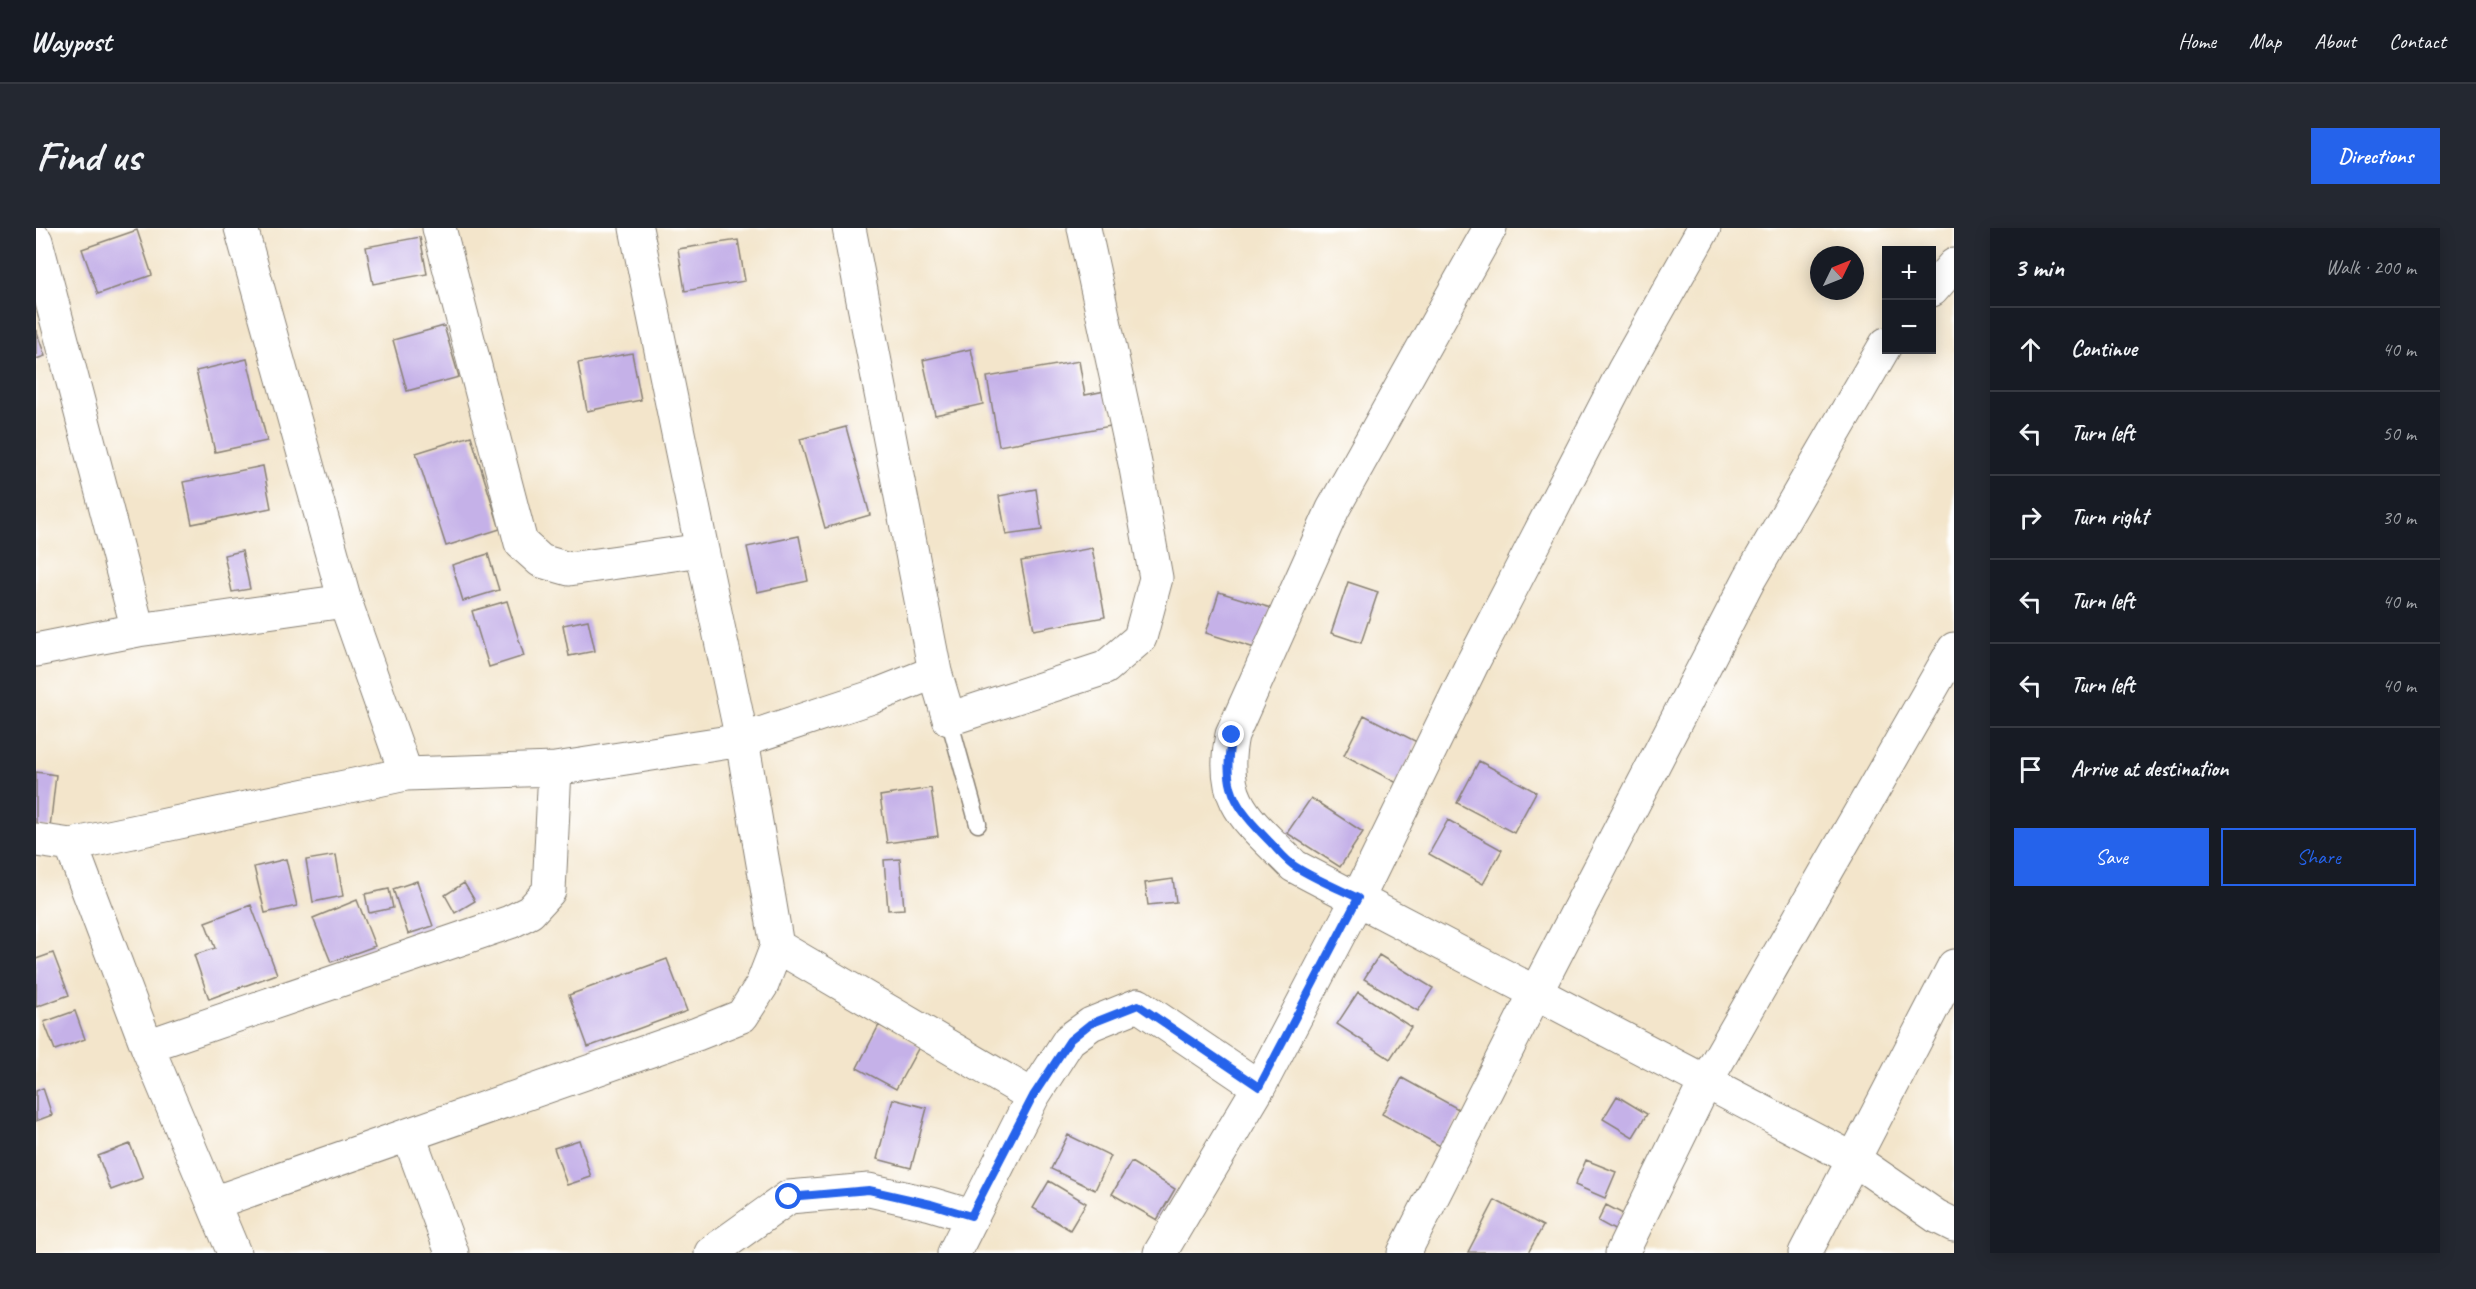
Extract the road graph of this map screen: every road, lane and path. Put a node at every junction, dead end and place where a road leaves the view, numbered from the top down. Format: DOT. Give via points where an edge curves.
graph roads {
  1 [pos="241,228"];
  2 [pos="439,228"];
  3 [pos="636,228"];
  4 [pos="849,228"];
  5 [pos="1084,228"];
  6 [pos="1490,228"];
  7 [pos="1704,228"];
  8 [pos="36,241"];
  9 [pos="1954,265"];
  10 [pos="1936,285"];
  11 [pos="1882,353"];
  12 [pos="702,550"];
  13 [pos="345,601"];
  14 [pos="138,630"];
  15 [pos="1954,649"];
  16 [pos="36,650"];
  17 [pos="935,672"];
  18 [pos="950,718"];
  19 [pos="742,740"];
  20 [pos="555,770"];
  21 [pos="406,774"];
  22 [pos="978,824"];
  23 [pos="36,840"];
  24 [pos="71,845"];
  25 [pos="1358,898"];
  26 [pos="777,946"];
  27 [pos="1954,966"];
  28 [pos="1536,992"];
  29 [pos="147,1046"];
  30 [pos="1705,1083"];
  31 [pos="1259,1087"];
  32 [pos="1033,1096"];
  33 [pos="409,1136"];
  34 [pos="1855,1160"];
  35 [pos="213,1203"];
  36 [pos="971,1216"];
  37 [pos="1954,1225"];
  38 [pos="234,1253"];
  39 [pos="452,1253"];
  40 [pos="711,1253"];
  41 [pos="954,1253"];
  42 [pos="1160,1253"];
  43 [pos="1404,1253"];
  44 [pos="1622,1253"];
  45 [pos="1805,1253"];
  1 -- 13 [label="street"];
  2 -- 12 [label="street" via="521,543 542,561 569,569"];
  3 -- 12 [label="street"];
  4 -- 17 [label="street"];
  5 -- 18 [label="street" via="1156,578 1143,628 1140,638 1105,668"];
  6 -- 25 [label="street" via="1333,509 1232,735 1227,761 1230,788 1244,814 1294,866"];
  7 -- 25 [label="street" via="1624,370 1472,664"];
  8 -- 14 [label="street"];
  9 -- 10 [label="street"];
  11 -- 28 [label="street" via="1750,578"];
  12 -- 19 [label="street"];
  13 -- 14 [label="street"];
  13 -- 21 [label="street"];
  14 -- 16 [label="street"];
  15 -- 30 [label="street"];
  17 -- 18 [label="street"];
  17 -- 19 [label="street"];
  18 -- 22 [label="lane"];
  19 -- 20 [label="street"];
  19 -- 26 [label="street"];
  20 -- 21 [label="street"];
  20 -- 29 [label="street" via="549,891 530,912"];
  21 -- 24 [label="street"];
  23 -- 24 [label="street"];
  24 -- 29 [label="street"];
  25 -- 28 [label="street"];
  25 -- 31 [label="street"];
  26 -- 32 [label="street"];
  26 -- 33 [label="street" via="762,985 742,1016"];
  27 -- 34 [label="street"];
  28 -- 30 [label="street"];
  28 -- 43 [label="street"];
  29 -- 35 [label="street"];
  30 -- 34 [label="street"];
  30 -- 44 [label="street"];
  31 -- 32 [label="street" via="1138,1005 1090,1024 1070,1040"];
  31 -- 42 [label="street"];
  32 -- 36 [label="street"];
  33 -- 35 [label="street"];
  33 -- 39 [label="street"];
  34 -- 37 [label="street"];
  34 -- 45 [label="street"];
  35 -- 38 [label="street"];
  36 -- 40 [label="street" via="869,1190 789,1197"];
  36 -- 41 [label="street"];
}
